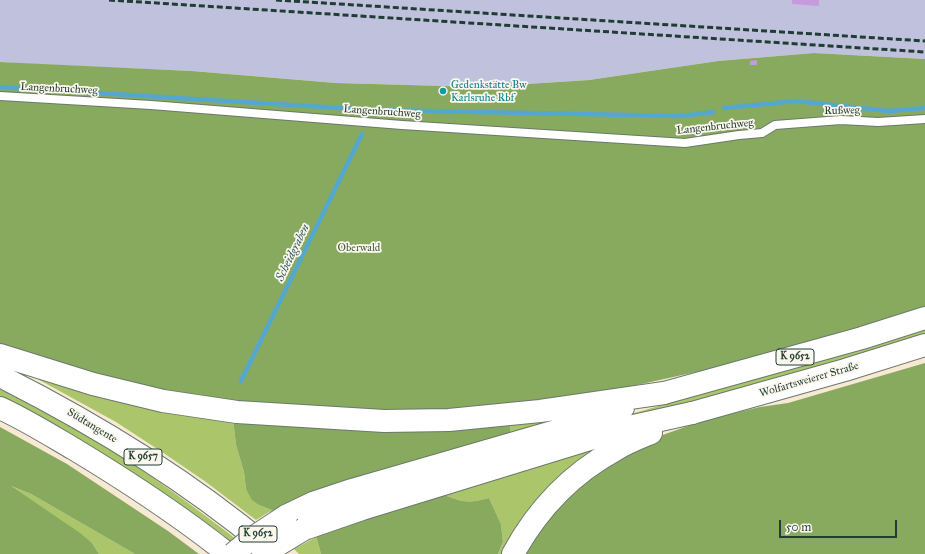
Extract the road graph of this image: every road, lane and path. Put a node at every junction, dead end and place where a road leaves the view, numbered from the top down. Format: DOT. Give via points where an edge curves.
graph roads {
  1 [pos="0,96"];
  2 [pos="925,119"];
  3 [pos="762,133"];
  4 [pos="925,318"];
  5 [pos="925,345"];
  6 [pos="0,355"];
  7 [pos="0,376"];
  8 [pos="664,393"];
  9 [pos="0,408"];
  10 [pos="692,413"];
  11 [pos="228,554"];
  12 [pos="233,554"];
  13 [pos="264,554"];
  14 [pos="275,554"];
  15 [pos="513,554"];
  1 -- 3 [label="lane, Langenbruchweg" via="685,143"];
  2 -- 3 [label="lane, Rußweg" via="878,122 841,120 775,126"];
  4 -- 8 [label="main road, K 9652"];
  5 -- 10 [label="main road, Wolfartsweierer Straße / K 9652"];
  6 -- 8 [label="main road" via="93,384 164,401 236,412 376,420 449,420 540,411"];
  7 -- 14 [label="main road, Südtangente / K 9657" via="71,413 150,462 208,501"];
  8 -- 12 [label="main road, K 9652, bridge" via="580,424 313,502 286,516"];
  9 -- 11 [label="main road, K 9657" via="22,418 108,470 191,525"];
  10 -- 13 [label="main road, bridge" via="629,427 362,509 304,529"];
  10 -- 15 [label="main road" via="616,449 581,472 566,484 542,511"];
}
